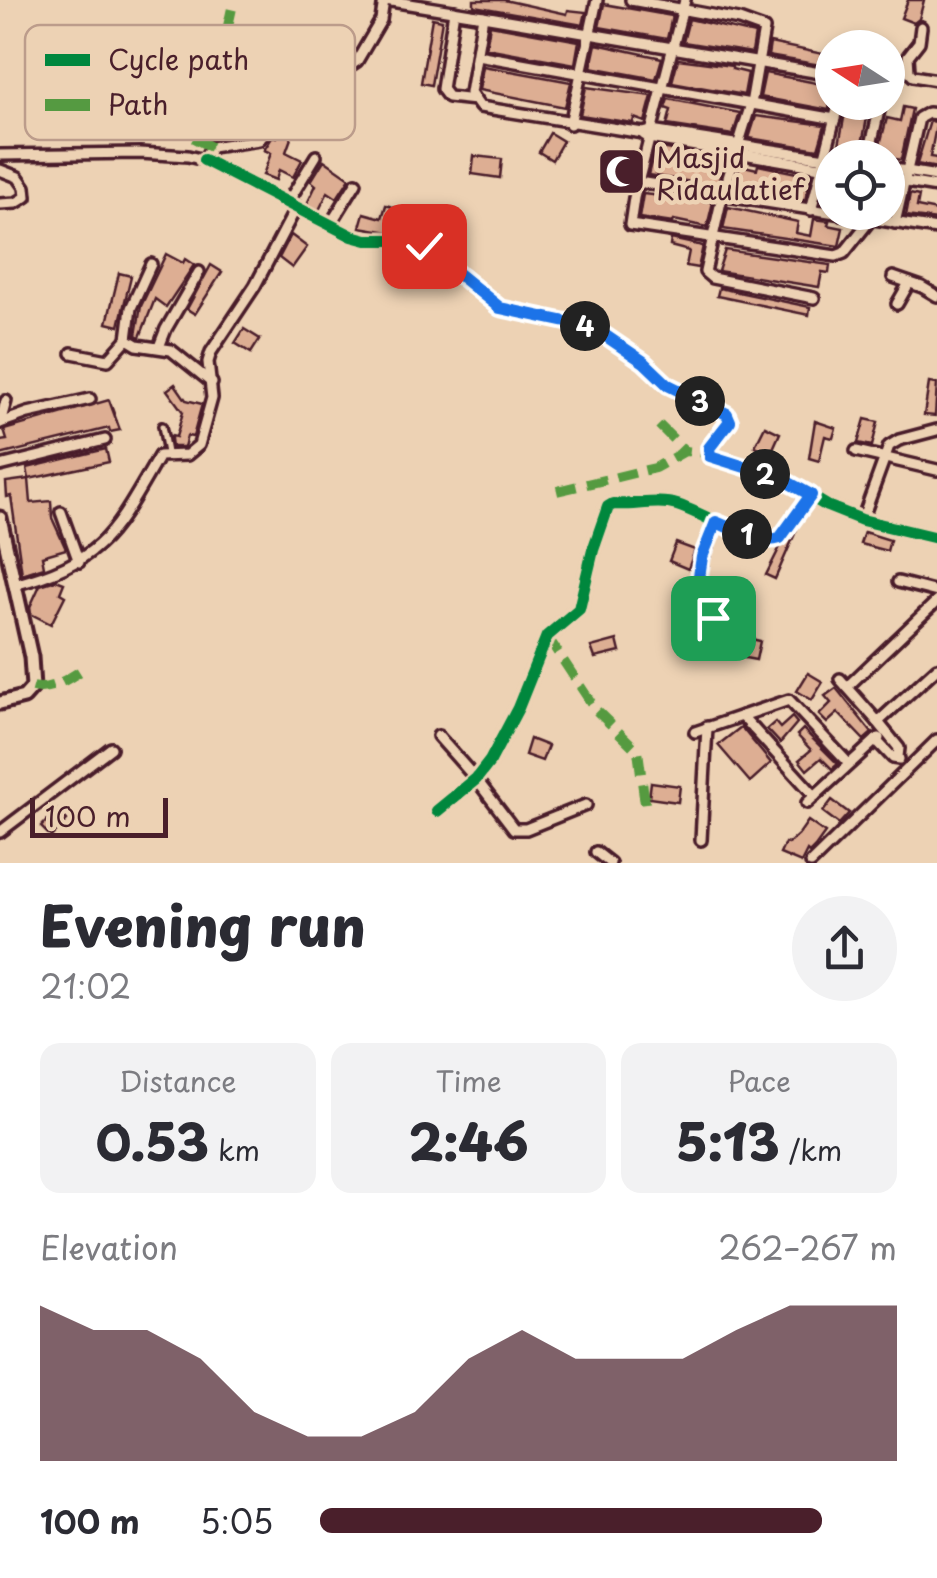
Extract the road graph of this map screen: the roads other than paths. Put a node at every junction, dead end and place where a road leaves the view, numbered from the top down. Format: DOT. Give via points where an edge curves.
graph roads {
  1 [pos="384,0"];
  2 [pos="464,0"];
  3 [pos="597,0"];
  4 [pos="631,0"];
  5 [pos="684,5"];
  6 [pos="458,12"];
  7 [pos="483,16"];
  8 [pos="921,27"];
  9 [pos="587,35"];
  10 [pos="673,48"];
  11 [pos="477,55"];
  12 [pos="355,62"];
  13 [pos="759,64"];
  14 [pos="815,72"];
  15 [pos="580,75"];
  16 [pos="937,80"];
  17 [pos="661,90"];
  18 [pos="474,100"];
  19 [pos="751,104"];
  20 [pos="937,114"];
  21 [pos="815,115"];
  22 [pos="570,124"];
  23 [pos="647,134"];
  24 [pos="257,140"];
  25 [pos="738,151"];
  26 [pos="0,156"];
  27 [pos="316,156"];
  28 [pos="204,160"];
  29 [pos="815,161"];
  30 [pos="0,170"];
  31 [pos="937,176"];
  32 [pos="905,177"];
  33 [pos="638,182"];
  34 [pos="356,183"];
  35 [pos="937,187"];
  36 [pos="722,196"];
  37 [pos="815,199"];
  38 [pos="0,204"];
  39 [pos="292,204"];
  40 [pos="811,210"];
  41 [pos="815,211"];
  42 [pos="330,225"];
  43 [pos="905,225"];
  44 [pos="862,230"];
  45 [pos="937,230"];
  46 [pos="714,238"];
  47 [pos="151,264"];
  48 [pos="199,272"];
  49 [pos="893,276"];
  50 [pos="908,283"];
  51 [pos="937,296"];
  52 [pos="814,298"];
  53 [pos="897,304"];
  54 [pos="127,340"];
  55 [pos="159,347"];
  56 [pos="72,354"];
  57 [pos="212,383"];
  58 [pos="90,399"];
  59 [pos="6,400"];
  60 [pos="0,423"];
  61 [pos="162,426"];
  62 [pos="937,430"];
  63 [pos="105,440"];
  64 [pos="856,450"];
  65 [pos="167,454"];
  66 [pos="882,458"];
  67 [pos="0,466"];
  68 [pos="937,470"];
  69 [pos="811,495"];
  70 [pos="61,512"];
  71 [pos="0,518"];
  72 [pos="862,520"];
  73 [pos="716,522"];
  74 [pos="937,538"];
  75 [pos="2,545"];
  76 [pos="79,562"];
  77 [pos="898,582"];
  78 [pos="14,585"];
  79 [pos="937,592"];
  80 [pos="937,601"];
  81 [pos="729,640"];
  82 [pos="937,668"];
  83 [pos="0,703"];
  84 [pos="742,716"];
  85 [pos="878,722"];
  86 [pos="707,728"];
  87 [pos="695,732"];
  88 [pos="886,732"];
  89 [pos="438,736"];
  90 [pos="876,740"];
  91 [pos="937,740"];
  92 [pos="112,748"];
  93 [pos="898,758"];
  94 [pos="849,764"];
  95 [pos="908,768"];
  96 [pos="476,779"];
  97 [pos="586,806"];
  98 [pos="437,811"];
  99 [pos="0,832"];
  100 [pos="701,840"];
  101 [pos="596,852"];
  102 [pos="610,863"];
  103 [pos="811,863"];
  1 -- 6 [label="street"];
  1 -- 12 [label="street" via="381,20"];
  2 -- 6 [label="street"];
  3 -- 9 [label="street"];
  4 -- 5 [label="street"];
  5 -- 10 [label="street"];
  5 -- 13 [label="street" via="763,28"];
  6 -- 7 [label="street"];
  6 -- 18 [label="street" via="442,90"];
  7 -- 9 [label="street"];
  7 -- 11 [label="street"];
  8 -- 16 [label="street" via="908,56 909,72"];
  9 -- 10 [label="street"];
  9 -- 15 [label="street"];
  10 -- 13 [label="street"];
  10 -- 17 [label="street"];
  11 -- 15 [label="street"];
  11 -- 18 [label="street"];
  13 -- 14 [label="street"];
  13 -- 19 [label="street"];
  15 -- 17 [label="street"];
  15 -- 22 [label="street"];
  17 -- 19 [label="street"];
  17 -- 23 [label="street"];
  18 -- 22 [label="street" via="480,108"];
  19 -- 21 [label="street"];
  19 -- 25 [label="street"];
  20 -- 32 [label="street" via="919,118"];
  22 -- 23 [label="street"];
  23 -- 25 [label="street"];
  23 -- 33 [label="street"];
  24 -- 28 [label="street" via="211,147"];
  25 -- 29 [label="street"];
  25 -- 36 [label="street"];
  26 -- 28 [label="street" via="140,153"];
  27 -- 39 [label="street"];
  28 -- 39 [label="street"];
  30 -- 38 [label="street" via="18,177 26,197"];
  31 -- 32 [label="street"];
  32 -- 35 [label="street"];
  33 -- 36 [label="street"];
  33 -- 46 [label="street" via="630,225"];
  34 -- 42 [label="street"];
  36 -- 40 [label="street"];
  36 -- 46 [label="street"];
  37 -- 40 [label="street"];
  39 -- 42 [label="street"];
  39 -- 57 [label="street" via="256,286 214,347 208,362"];
  40 -- 41 [label="street"];
  42 -- 69 [label="street" via="368,240 417,242 500,308 603,334 668,385 727,414 730,421 710,456"];
  43 -- 45 [label="street"];
  44 -- 46 [label="street" via="836,256"];
  46 -- 52 [label="street" via="707,276"];
  47 -- 54 [label="street"];
  48 -- 55 [label="street"];
  49 -- 50 [label="street"];
  50 -- 51 [label="street"];
  50 -- 53 [label="street"];
  54 -- 55 [label="street"];
  54 -- 56 [label="street" via="108,360"];
  55 -- 57 [label="street"];
  57 -- 65 [label="street" via="197,447 186,456"];
  58 -- 60 [label="street"];
  59 -- 60 [label="street"];
  61 -- 65 [label="lane"];
  62 -- 66 [label="street" via="892,443"];
  63 -- 67 [label="street"];
  64 -- 66 [label="street"];
  65 -- 76 [label="street" via="112,534"];
  66 -- 68 [label="street"];
  66 -- 72 [label="street"];
  69 -- 72 [label="street"];
  69 -- 73 [label="street" via="775,540"];
  70 -- 76 [label="street"];
  71 -- 75 [label="street"];
  72 -- 74 [label="street"];
  73 -- 81 [label="street" via="696,596"];
  73 -- 96 [label="street" via="664,502 608,507 579,609 547,636 518,708"];
  75 -- 78 [label="street"];
  76 -- 78 [label="street"];
  77 -- 79 [label="street"];
  78 -- 83 [label="street" via="33,686 24,697"];
  80 -- 85 [label="street" via="843,683"];
  82 -- 85 [label="street"];
  84 -- 86 [label="street"];
  84 -- 94 [label="street" via="789,700"];
  84 -- 94 [label="street" via="811,799"];
  85 -- 88 [label="street"];
  86 -- 87 [label="street"];
  86 -- 100 [label="street"];
  88 -- 90 [label="street"];
  88 -- 93 [label="street" via="899,748"];
  89 -- 96 [label="street"];
  90 -- 93 [label="street"];
  90 -- 94 [label="street"];
  91 -- 95 [label="street"];
  92 -- 99 [label="street"];
  93 -- 95 [label="street"];
  95 -- 103 [label="street"];
  96 -- 97 [label="street" via="514,828"];
  96 -- 98 [label="street"];
  101 -- 102 [label="street"];
}
